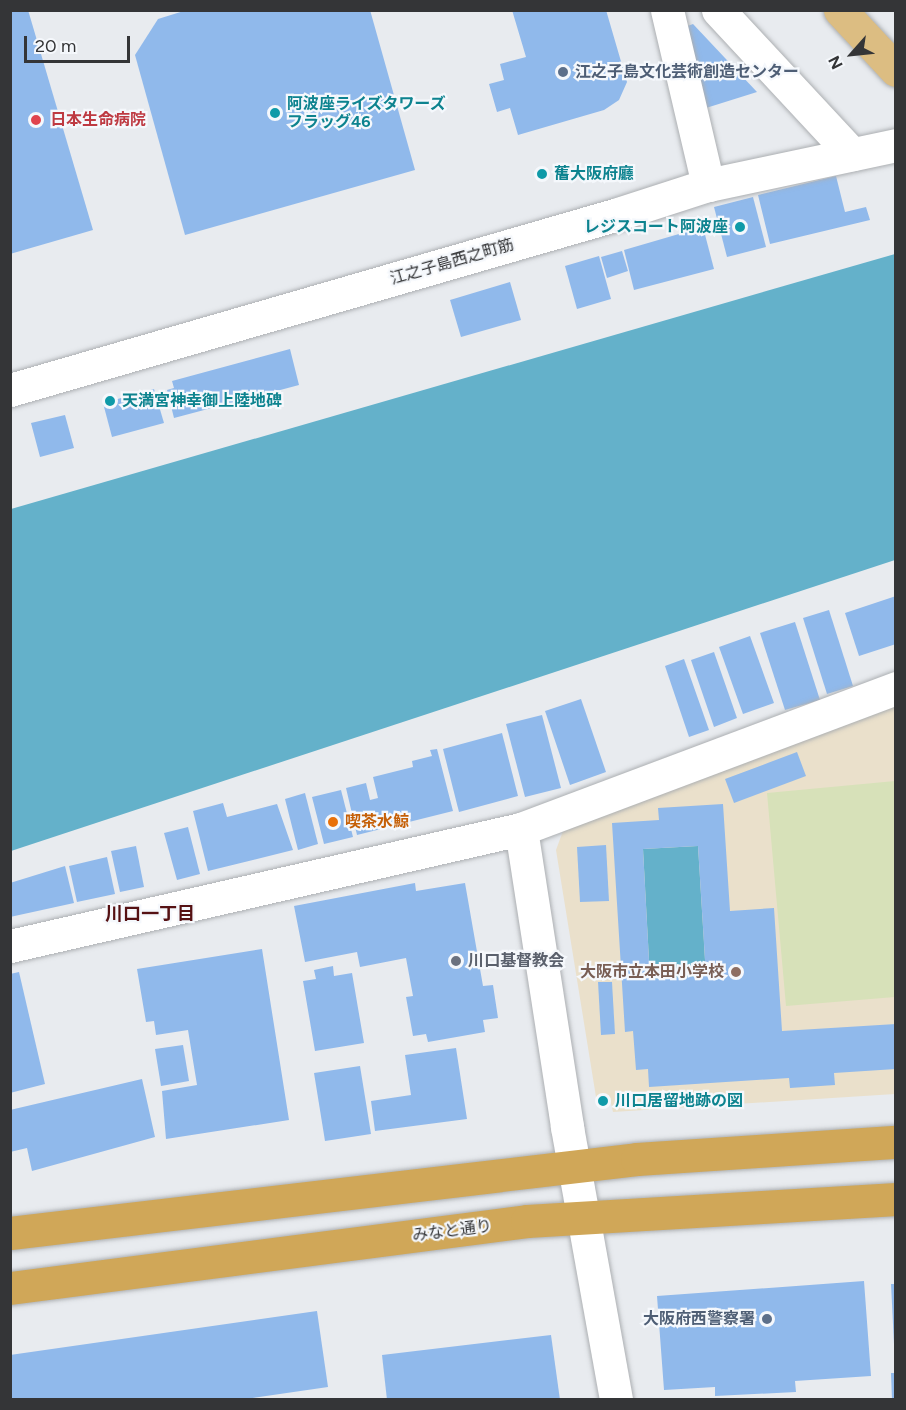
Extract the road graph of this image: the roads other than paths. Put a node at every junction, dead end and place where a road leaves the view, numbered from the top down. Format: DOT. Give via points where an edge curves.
graph roads {
  1 [pos="667,10"];
  2 [pos="718,10"];
  3 [pos="840,10"];
  4 [pos="896,70"];
  5 [pos="896,145"];
  6 [pos="852,154"];
  7 [pos="708,185"];
  8 [pos="10,390"];
  9 [pos="896,688"];
  10 [pos="521,830"];
  11 [pos="10,946"];
  12 [pos="896,1142"];
  13 [pos="576,1167"];
  14 [pos="896,1199"];
  15 [pos="583,1217"];
  16 [pos="10,1233"];
  17 [pos="10,1288"];
  18 [pos="616,1400"];
  1 -- 7 [label="street"];
  2 -- 6 [label="street"];
  3 -- 4 [label="main road"];
  5 -- 6 [label="street, 江之子島西之町筋"];
  6 -- 7 [label="street, 江之子島西之町筋"];
  7 -- 8 [label="street, 江之子島西之町筋"];
  9 -- 10 [label="street"];
  10 -- 11 [label="street"];
  10 -- 13 [label="street"];
  12 -- 13 [label="highway" via="637,1159"];
  13 -- 15 [label="street"];
  13 -- 16 [label="highway"];
  14 -- 15 [label="highway, みなと通り"];
  15 -- 17 [label="highway, みなと通り"];
  15 -- 18 [label="street"];
}
